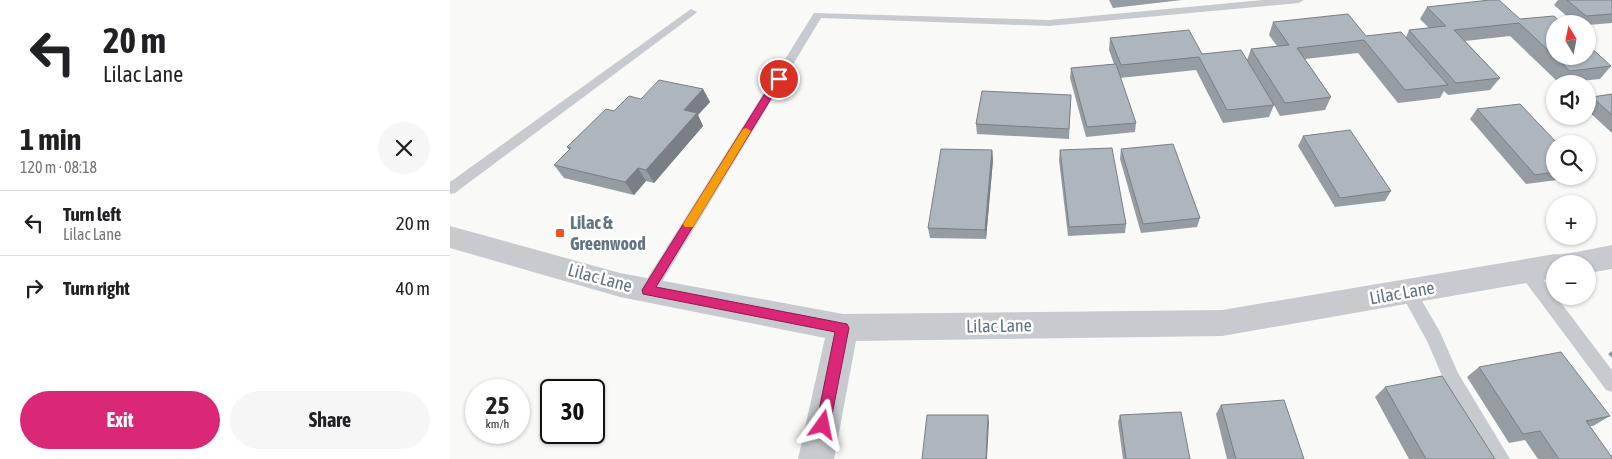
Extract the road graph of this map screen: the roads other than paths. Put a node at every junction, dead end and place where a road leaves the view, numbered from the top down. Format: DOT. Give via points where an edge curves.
graph roads {
  1 [pos="1299,0"];
  2 [pos="691,12"];
  3 [pos="450,189"];
  4 [pos="450,236"];
  5 [pos="1612,257"];
  6 [pos="1596,260"];
  7 [pos="1541,269"];
  8 [pos="648,290"];
  9 [pos="1408,292"];
  10 [pos="843,328"];
  11 [pos="1612,384"];
  12 [pos="816,459"];
  13 [pos="1500,459"];
  1 -- 8 [label="lane" via="1049,23 818,15"];
  2 -- 3 [label="lane"];
  4 -- 8 [label="street, Lilac Lane" via="620,285"];
  5 -- 6 [label="street"];
  7 -- 9 [label="street, Lilac Lane"];
  7 -- 11 [label="lane"];
  8 -- 10 [label="street, Lilac Lane"];
  9 -- 10 [label="street, Lilac Lane" via="1222,323"];
  9 -- 13 [label="lane" via="1434,337 1452,378"];
  10 -- 12 [label="street"];
}
